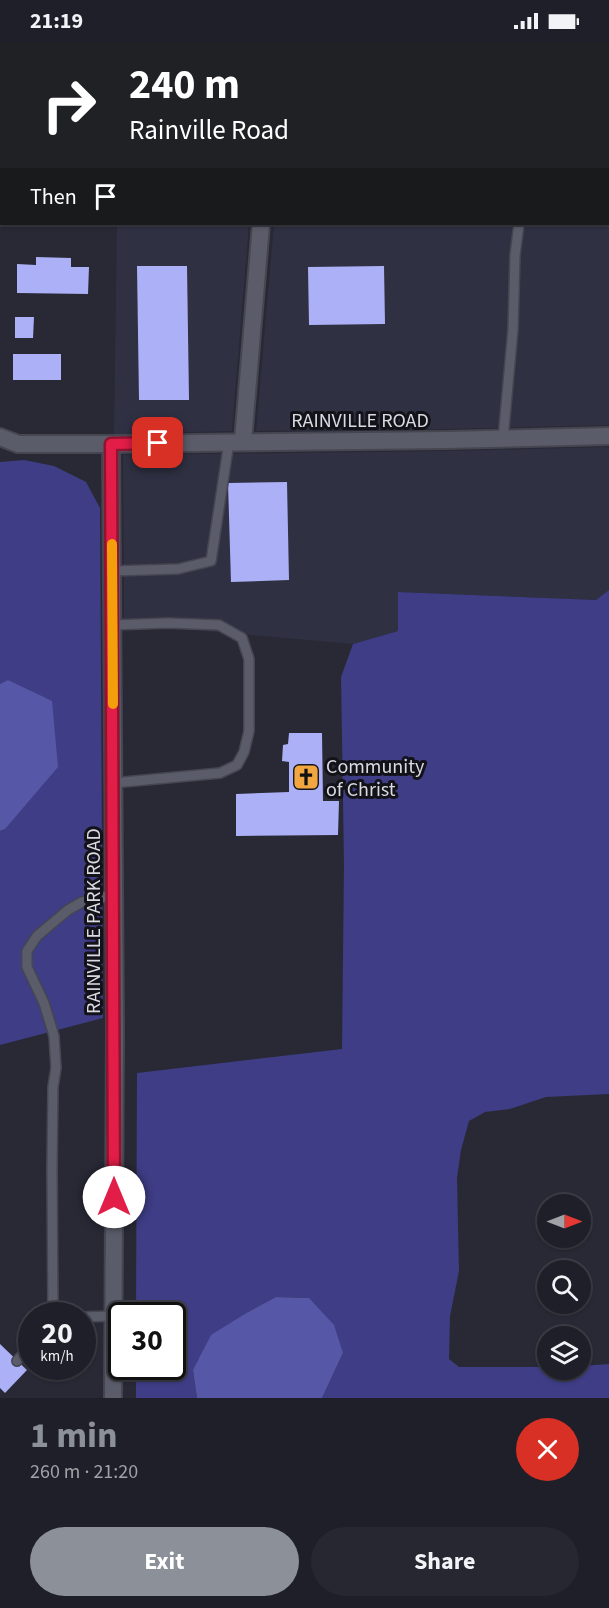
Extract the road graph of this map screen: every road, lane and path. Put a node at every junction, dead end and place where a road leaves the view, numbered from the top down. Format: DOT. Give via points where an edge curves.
graph roads {
  1 [pos="261,225"];
  2 [pos="519,225"];
  3 [pos="609,436"];
  4 [pos="0,437"];
  5 [pos="503,439"];
  6 [pos="236,441"];
  7 [pos="111,444"];
  8 [pos="112,571"];
  9 [pos="112,625"];
  10 [pos="113,783"];
  11 [pos="114,895"];
  12 [pos="53,1302"];
  13 [pos="114,1302"];
  14 [pos="113,1380"];
  15 [pos="113,1398"];
  1 -- 6 [label="street"];
  2 -- 5 [label="lane"];
  3 -- 5 [label="street, RAINVILLE ROAD"];
  4 -- 7 [label="street, RAINVILLE ROAD" via="18,444"];
  5 -- 6 [label="street, RAINVILLE ROAD"];
  6 -- 7 [label="street, RAINVILLE ROAD"];
  6 -- 8 [label="lane" via="211,561 178,569"];
  7 -- 8 [label="street, RAINVILLE PARK ROAD"];
  8 -- 9 [label="street, RAINVILLE PARK ROAD"];
  9 -- 10 [label="street, RAINVILLE PARK ROAD"];
  9 -- 10 [label="lane" via="219,625 242,638 249,659 249,731 237,765 220,773"];
  10 -- 11 [label="street, RAINVILLE PARK ROAD"];
  11 -- 12 [label="lane" via="81,902 68,910 27,951 27,967 54,1036"];
  11 -- 13 [label="street, RAINVILLE PARK ROAD"];
  14 -- 15 [label="street, RAINVILLE PARK ROAD"];
}
